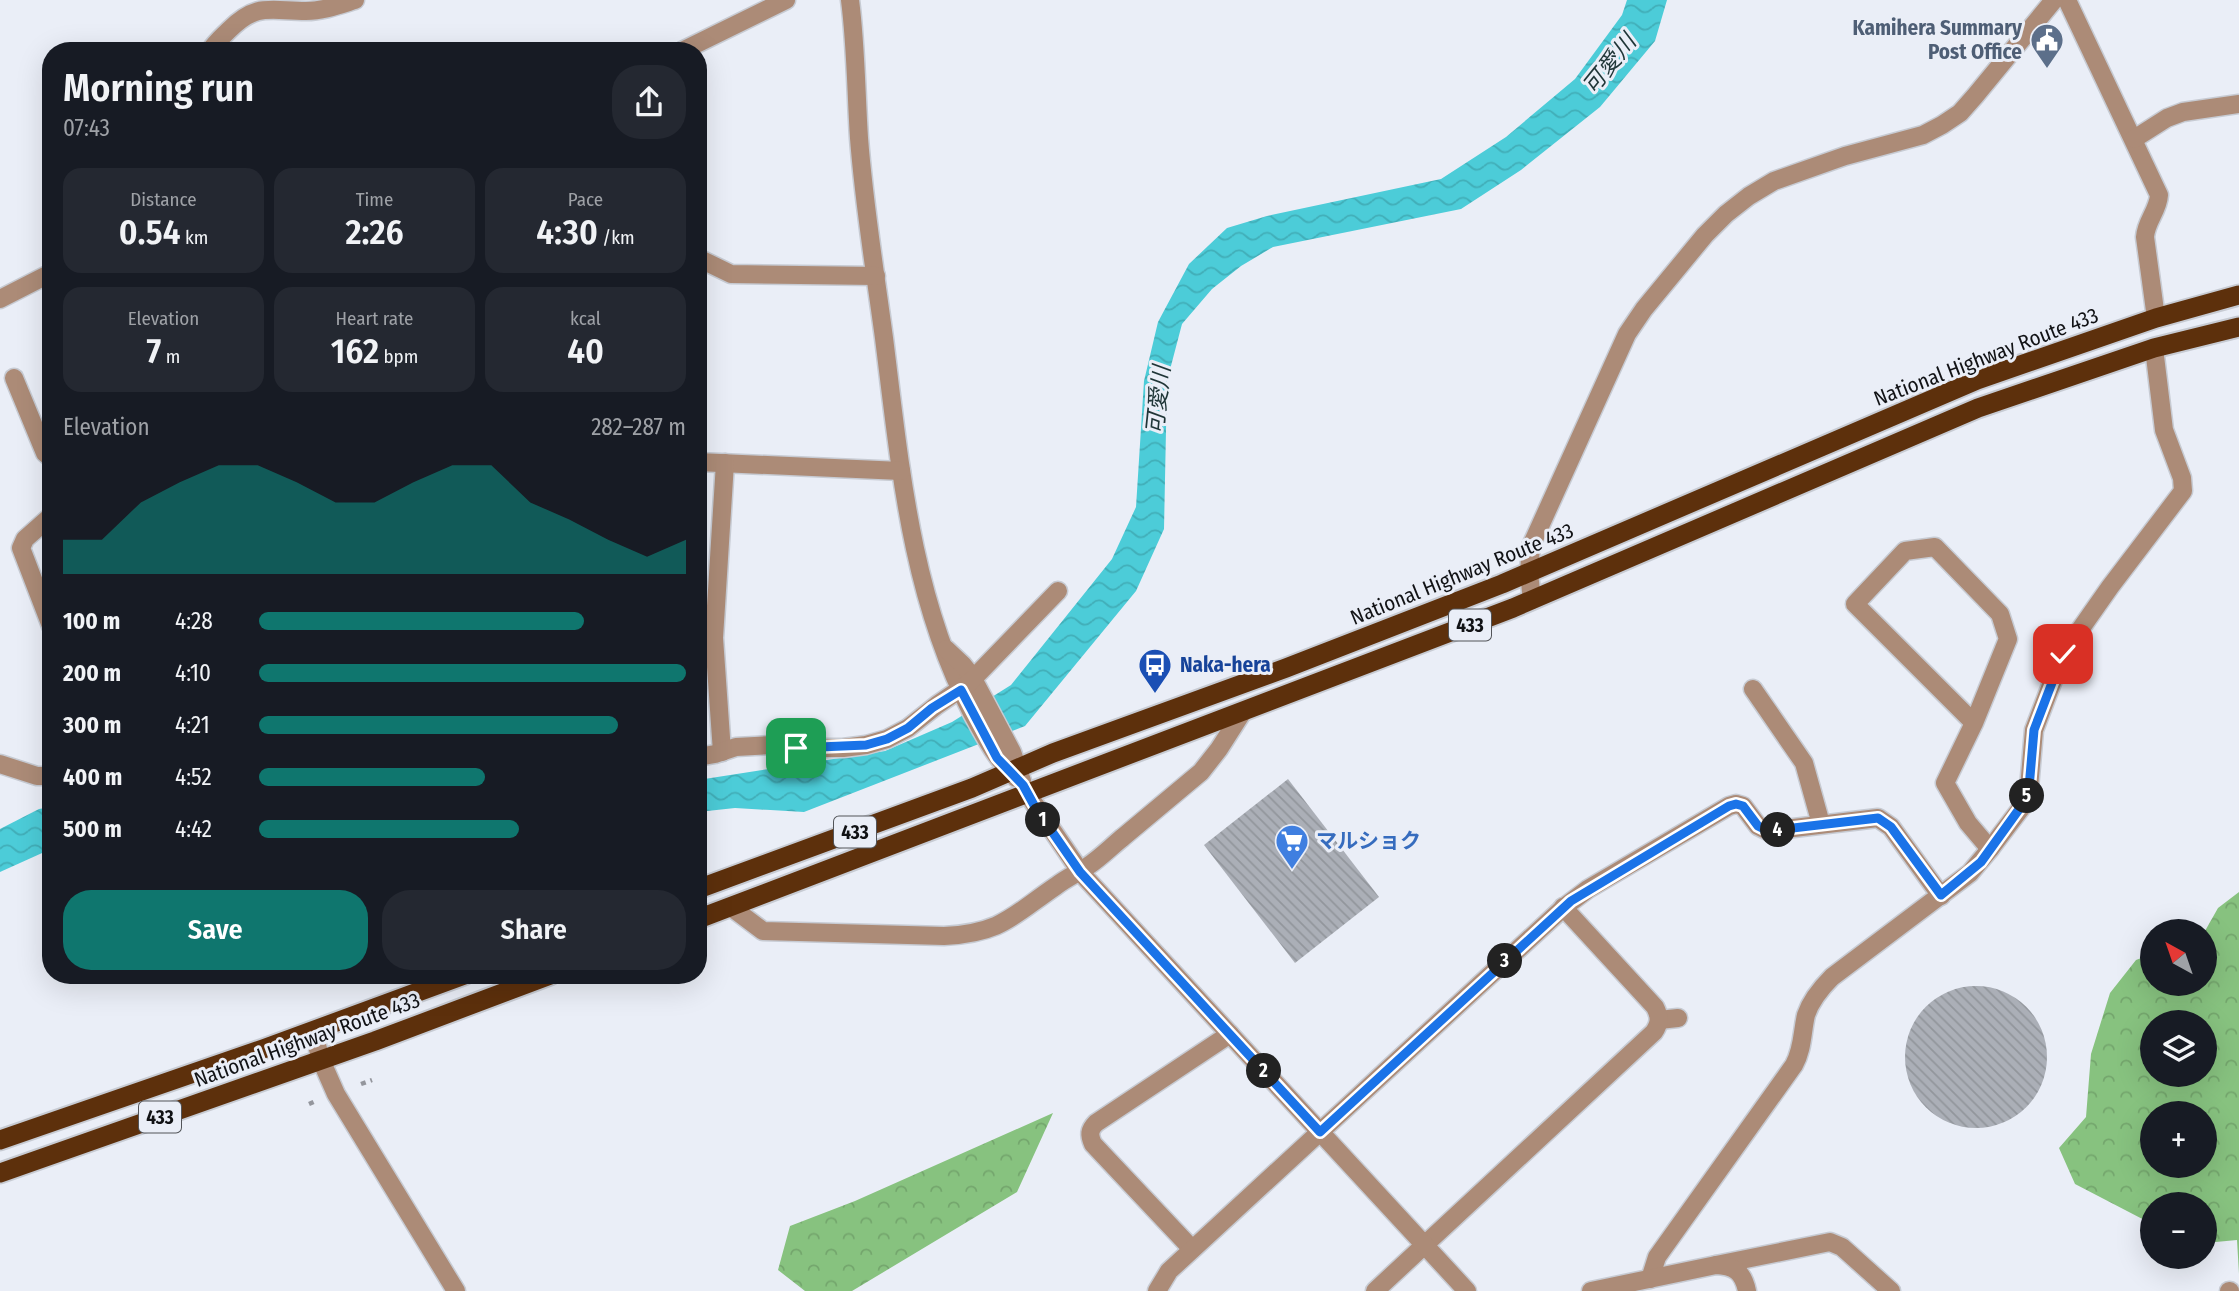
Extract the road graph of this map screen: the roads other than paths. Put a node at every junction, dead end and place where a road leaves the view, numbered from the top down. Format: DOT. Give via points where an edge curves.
graph roads {
  1 [pos="355,0"];
  2 [pos="786,0"];
  3 [pos="850,0"];
  4 [pos="2054,0"];
  5 [pos="2067,0"];
  6 [pos="218,42"];
  7 [pos="700,42"];
  8 [pos="2239,104"];
  9 [pos="2134,139"];
  10 [pos="707,262"];
  11 [pos="876,276"];
  12 [pos="42,278"];
  13 [pos="2239,295"];
  14 [pos="0,299"];
  15 [pos="2155,318"];
  16 [pos="2239,327"];
  17 [pos="2154,348"];
  18 [pos="13,378"];
  19 [pos="42,446"];
  20 [pos="707,462"];
  21 [pos="724,463"];
  22 [pos="901,471"];
  23 [pos="42,524"];
  24 [pos="1529,573"];
  25 [pos="1058,590"];
  26 [pos="1532,600"];
  27 [pos="42,603"];
  28 [pos="1753,689"];
  29 [pos="970,691"];
  30 [pos="1242,713"];
  31 [pos="1974,723"];
  32 [pos="722,752"];
  33 [pos="707,755"];
  34 [pos="0,765"];
  35 [pos="1014,771"];
  36 [pos="42,776"];
  37 [pos="1027,793"];
  38 [pos="1821,824"];
  39 [pos="1990,849"];
  40 [pos="1080,872"];
  41 [pos="707,886"];
  42 [pos="1941,895"];
  43 [pos="731,907"];
  44 [pos="1563,907"];
  45 [pos="707,916"];
  46 [pos="440,984"];
  47 [pos="526,984"];
  48 [pos="1678,1018"];
  49 [pos="1659,1020"];
  50 [pos="313,1031"];
  51 [pos="1230,1034"];
  52 [pos="321,1060"];
  53 [pos="1320,1132"];
  54 [pos="0,1140"];
  55 [pos="0,1173"];
  56 [pos="1424,1245"];
  57 [pos="1192,1249"];
  58 [pos="1716,1265"];
  59 [pos="1650,1279"];
  60 [pos="456,1291"];
  61 [pos="1157,1291"];
  62 [pos="1375,1291"];
  63 [pos="1467,1291"];
  64 [pos="1591,1291"];
  65 [pos="1747,1291"];
  66 [pos="1891,1291"];
  1 -- 6 [label="street" via="307,11 255,11 240,19"];
  2 -- 7 [label="street"];
  3 -- 11 [label="street" via="859,140"];
  4 -- 24 [label="street" via="1960,113 1923,135 1774,181 1726,214 1705,235 1627,334 1535,534"];
  5 -- 9 [label="street"];
  8 -- 9 [label="street" via="2183,112"];
  9 -- 15 [label="street" via="2159,195 2145,237"];
  10 -- 11 [label="street" via="731,274"];
  11 -- 22 [label="street"];
  12 -- 14 [label="street"];
  13 -- 15 [label="highway, National Highway Route 433 / 433"];
  15 -- 24 [label="highway, National Highway Route 433 / 433" via="1977,380"];
  16 -- 17 [label="highway, 433"];
  17 -- 26 [label="highway, 433" via="1978,408"];
  17 -- 39 [label="street" via="2164,430 2183,491 2063,654 2034,730 2025,801"];
  18 -- 19 [label="street"];
  20 -- 21 [label="street"];
  21 -- 22 [label="street"];
  21 -- 32 [label="street" via="714,638"];
  22 -- 29 [label="street" via="938,634"];
  23 -- 27 [label="street" via="21,548"];
  24 -- 26 [label="street"];
  24 -- 35 [label="highway, National Highway Route 433 / 433"];
  25 -- 29 [label="street"];
  26 -- 30 [label="highway, 433"];
  28 -- 38 [label="street" via="1804,763"];
  29 -- 32 [label="street" via="932,708 887,739 866,745 772,745"];
  29 -- 35 [label="street"];
  30 -- 37 [label="highway, 433"];
  30 -- 40 [label="street" via="1201,772"];
  31 -- 31 [label="street" via="2008,639 2000,614 1935,547 1905,551 1855,604"];
  31 -- 39 [label="street" via="1945,783 1968,823"];
  32 -- 33 [label="street"];
  34 -- 36 [label="street"];
  35 -- 37 [label="street"];
  35 -- 41 [label="highway, National Highway Route 433 / 433"];
  37 -- 40 [label="street"];
  37 -- 43 [label="highway, 433"];
  38 -- 42 [label="street" via="1870,818 1885,821"];
  38 -- 44 [label="street" via="1764,831 1743,806 1729,806"];
  39 -- 42 [label="street"];
  40 -- 43 [label="street" via="1007,922 965,935 762,931"];
  40 -- 51 [label="street"];
  42 -- 59 [label="street" via="1817,993 1807,1011 1794,1065 1657,1256"];
  43 -- 45 [label="highway, 433"];
  44 -- 49 [label="street" via="1655,1007"];
  44 -- 53 [label="street"];
  46 -- 50 [label="highway, National Highway Route 433 / 433"];
  47 -- 52 [label="highway, National Highway Route 433 / 433"];
  48 -- 49 [label="street"];
  49 -- 56 [label="street" via="1654,1032"];
  50 -- 52 [label="street"];
  50 -- 54 [label="highway, National Highway Route 433 / 433"];
  51 -- 53 [label="street"];
  51 -- 57 [label="street" via="1091,1129 1093,1144"];
  52 -- 55 [label="highway, National Highway Route 433 / 433"];
  52 -- 60 [label="street" via="335,1094"];
  53 -- 56 [label="street"];
  53 -- 57 [label="street"];
  56 -- 62 [label="street"];
  56 -- 63 [label="street"];
  57 -- 61 [label="street" via="1169,1270"];
  58 -- 59 [label="street"];
  58 -- 65 [label="street" via="1740,1273"];
  58 -- 66 [label="street" via="1830,1242 1842,1247"];
  59 -- 64 [label="street"];
}
